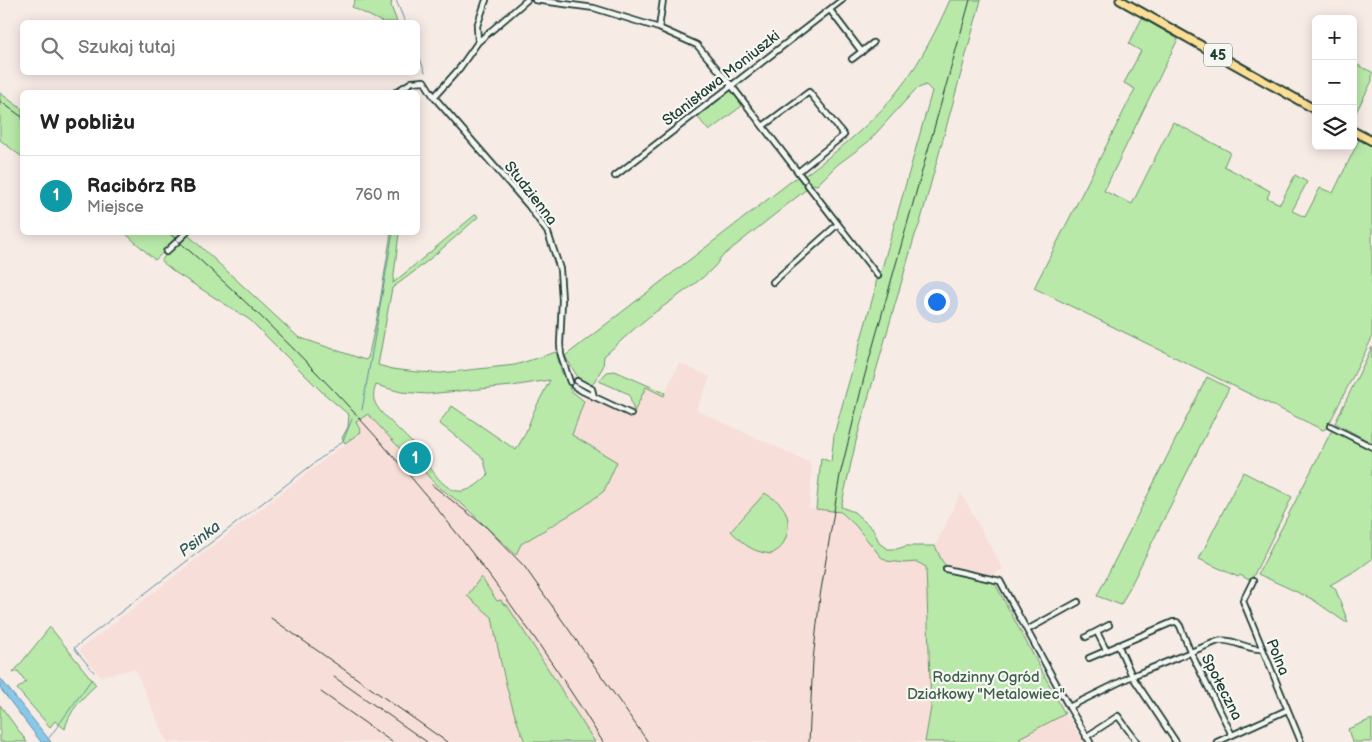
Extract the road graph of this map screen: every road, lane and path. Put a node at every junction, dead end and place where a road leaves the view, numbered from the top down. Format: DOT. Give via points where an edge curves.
graph roads {
  1 [pos="486,0"];
  2 [pos="527,0"];
  3 [pos="534,0"];
  4 [pos="664,0"];
  5 [pos="842,0"];
  6 [pos="1124,1"];
  7 [pos="830,10"];
  8 [pos="659,28"];
  9 [pos="478,42"];
  10 [pos="873,43"];
  11 [pos="862,52"];
  12 [pos="852,59"];
  13 [pos="731,85"];
  14 [pos="399,90"];
  15 [pos="434,97"];
  16 [pos="1312,108"];
  17 [pos="763,126"];
  18 [pos="1357,133"];
  19 [pos="1372,141"];
  20 [pos="798,172"];
  21 [pos="615,176"];
  22 [pos="838,224"];
  23 [pos="183,235"];
  24 [pos="166,252"];
  25 [pos="878,276"];
  26 [pos="773,282"];
  27 [pos="631,414"];
  28 [pos="1330,426"];
  29 [pos="1372,447"];
  30 [pos="946,569"];
  31 [pos="1253,581"];
  32 [pos="1078,602"];
  33 [pos="1109,625"];
  34 [pos="1027,630"];
  35 [pos="1096,632"];
  36 [pos="1086,637"];
  37 [pos="1118,645"];
  38 [pos="1262,649"];
  39 [pos="1106,650"];
  40 [pos="1190,651"];
  41 [pos="1089,658"];
  42 [pos="1132,676"];
  43 [pos="1069,707"];
  44 [pos="1287,710"];
  45 [pos="1232,735"];
  46 [pos="1086,737"];
  47 [pos="1090,742"];
  48 [pos="1137,742"];
  49 [pos="1176,742"];
  50 [pos="1217,742"];
  51 [pos="1301,742"];
  1 -- 9 [label="street" via="477,26"];
  2 -- 9 [label="street"];
  3 -- 8 [label="street" via="594,8"];
  4 -- 8 [label="street"];
  5 -- 7 [label="street, Stanisława Moniuszki"];
  6 -- 16 [label="main road, 45"];
  7 -- 11 [label="street"];
  7 -- 13 [label="street, Stanisława Moniuszki"];
  8 -- 13 [label="street" via="698,45"];
  9 -- 15 [label="street"];
  10 -- 11 [label="street"];
  11 -- 12 [label="street"];
  13 -- 17 [label="street"];
  13 -- 21 [label="street, Stanisława Moniuszki"];
  14 -- 15 [label="street, Studzienna" via="412,82 424,81"];
  15 -- 27 [label="street, Studzienna" via="528,205 548,233 560,270 560,344 567,372 574,382 592,389 594,397"];
  17 -- 20 [label="street"];
  17 -- 20 [label="street" via="809,92 844,135"];
  18 -- 19 [label="main road"];
  20 -- 22 [label="street"];
  22 -- 25 [label="street"];
  22 -- 26 [label="street"];
  23 -- 24 [label="street"];
  28 -- 29 [label="street"];
  30 -- 34 [label="street" via="1000,581"];
  31 -- 38 [label="street, Polna" via="1243,602"];
  32 -- 34 [label="street"];
  33 -- 35 [label="street"];
  34 -- 43 [label="street"];
  35 -- 36 [label="street"];
  35 -- 39 [label="street"];
  37 -- 39 [label="street"];
  37 -- 40 [label="street, Społeczna" via="1175,621"];
  37 -- 42 [label="street"];
  38 -- 40 [label="street" via="1253,650 1222,640"];
  38 -- 44 [label="street, Polna"];
  39 -- 41 [label="street"];
  40 -- 42 [label="street"];
  40 -- 45 [label="street, Społeczna"];
  42 -- 43 [label="street"];
  42 -- 49 [label="street"];
  43 -- 46 [label="street"];
  44 -- 45 [label="street"];
  44 -- 51 [label="street, Polna"];
  45 -- 50 [label="street"];
  46 -- 47 [label="street"];
  46 -- 48 [label="street" via="1118,716"];
}
